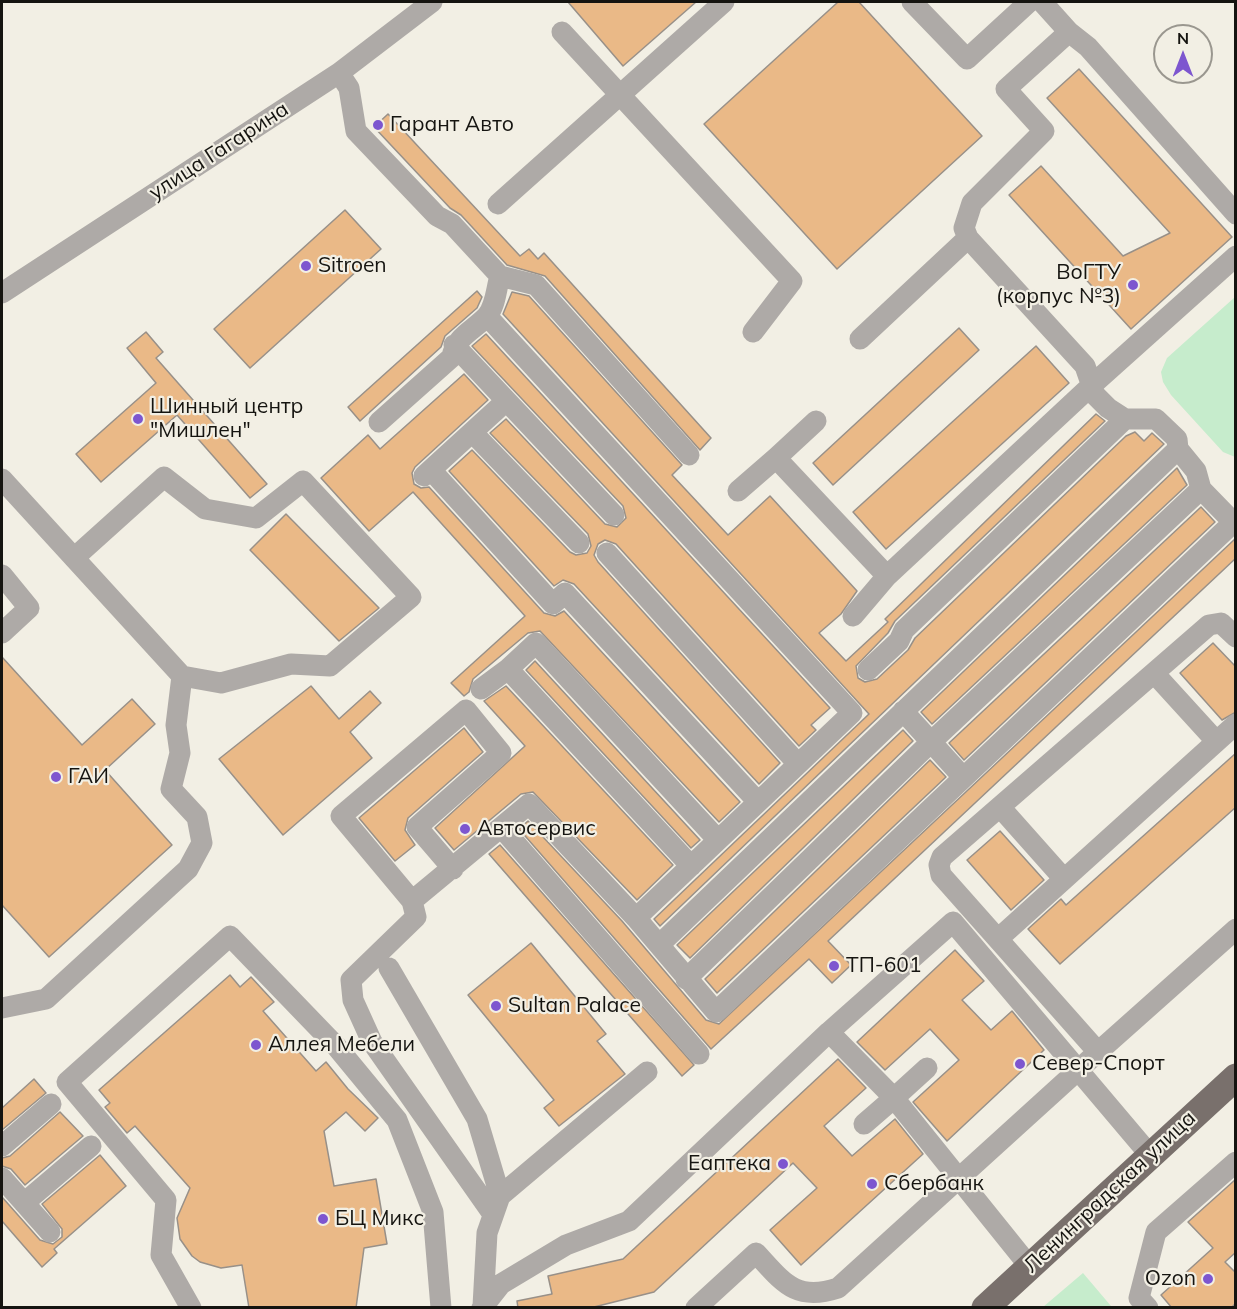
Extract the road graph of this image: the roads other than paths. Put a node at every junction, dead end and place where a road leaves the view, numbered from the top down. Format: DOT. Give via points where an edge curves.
graph roads {
  1 [pos="432,2"];
  2 [pos="724,2"];
  3 [pos="912,2"];
  4 [pos="1029,2"];
  5 [pos="1042,2"];
  6 [pos="562,32"];
  7 [pos="1069,32"];
  8 [pos="339,73"];
  9 [pos="620,94"];
  10 [pos="498,204"];
  11 [pos="1236,214"];
  12 [pos="968,238"];
  13 [pos="1236,256"];
  14 [pos="500,276"];
  15 [pos="2,292"];
  16 [pos="487,316"];
  17 [pos="753,332"];
  18 [pos="860,339"];
  19 [pos="454,345"];
  20 [pos="1092,385"];
  21 [pos="505,402"];
  22 [pos="1125,418"];
  23 [pos="816,421"];
  24 [pos="379,422"];
  25 [pos="472,432"];
  26 [pos="1178,449"];
  27 [pos="689,455"];
  28 [pos="776,458"];
  29 [pos="2,479"];
  30 [pos="1201,489"];
  31 [pos="738,490"];
  32 [pos="614,515"];
  33 [pos="1234,521"];
  34 [pos="579,543"];
  35 [pos="607,553"];
  36 [pos="74,558"];
  37 [pos="887,576"];
  38 [pos="9,590"];
  39 [pos="2,615"];
  40 [pos="853,616"];
  41 [pos="2,633"];
  42 [pos="1236,637"];
  43 [pos="508,669"];
  44 [pos="868,670"];
  45 [pos="1155,673"];
  46 [pos="182,676"];
  47 [pos="481,689"];
  48 [pos="903,711"];
  49 [pos="1236,724"];
  50 [pos="1216,741"];
  51 [pos="931,742"];
  52 [pos="798,764"];
  53 [pos="962,776"];
  54 [pos="758,802"];
  55 [pos="1000,807"];
  56 [pos="502,828"];
  57 [pos="718,840"];
  58 [pos="691,866"];
  59 [pos="453,869"];
  60 [pos="1064,879"];
  61 [pos="412,901"];
  62 [pos="636,918"];
  63 [pos="1236,929"];
  64 [pos="999,938"];
  65 [pos="659,945"];
  66 [pos="389,968"];
  67 [pos="686,979"];
  68 [pos="2,1008"];
  69 [pos="829,1032"];
  70 [pos="1098,1052"];
  71 [pos="699,1054"];
  72 [pos="927,1068"];
  73 [pos="1080,1070"];
  74 [pos="647,1072"];
  75 [pos="1236,1077"];
  76 [pos="894,1098"];
  77 [pos="51,1104"];
  78 [pos="864,1124"];
  79 [pos="2,1146"];
  80 [pos="91,1146"];
  81 [pos="1150,1155"];
  82 [pos="1236,1162"];
  83 [pos="2,1178"];
  84 [pos="957,1178"];
  85 [pos="24,1203"];
  86 [pos="496,1205"];
  87 [pos="50,1232"];
  88 [pos="1030,1267"];
  89 [pos="482,1307"];
  90 [pos="985,1307"];
  91 [pos="191,1308"];
  92 [pos="441,1308"];
  93 [pos="696,1308"];
  94 [pos="1148,1308"];
  1 -- 8 [label="street, улица Гагарина"];
  2 -- 9 [label="street"];
  3 -- 4 [label="street" via="967,59"];
  5 -- 7 [label="street"];
  6 -- 9 [label="street"];
  7 -- 11 [label="street" via="1088,47"];
  7 -- 12 [label="street" via="1006,89 1044,131 972,203 964,228"];
  8 -- 14 [label="street" via="350,88 357,131"];
  8 -- 15 [label="street, улица Гагарина"];
  9 -- 10 [label="street"];
  9 -- 17 [label="street" via="792,281"];
  12 -- 18 [label="street"];
  12 -- 20 [label="street" via="1085,366"];
  13 -- 20 [label="street"];
  14 -- 16 [label="street" via="494,306"];
  14 -- 27 [label="street" via="536,285"];
  16 -- 19 [label="street"];
  16 -- 52 [label="street" via="852,713"];
  19 -- 21 [label="street"];
  19 -- 24 [label="street" via="452,357"];
  20 -- 22 [label="street" via="1095,395 1108,408"];
  20 -- 37 [label="street"];
  21 -- 25 [label="street"];
  21 -- 32 [label="street"];
  22 -- 26 [label="street" via="1156,419 1177,439"];
  22 -- 44 [label="street" via="904,630"];
  23 -- 28 [label="street"];
  25 -- 34 [label="street"];
  25 -- 54 [label="street" via="427,473 554,604 565,593"];
  26 -- 30 [label="street" via="1196,471"];
  26 -- 48 [label="street"];
  28 -- 31 [label="street"];
  28 -- 37 [label="street"];
  29 -- 36 [label="street"];
  30 -- 33 [label="street"];
  30 -- 51 [label="street"];
  33 -- 53 [label="street"];
  35 -- 52 [label="street"];
  36 -- 46 [label="street"];
  36 -- 46 [label="street" via="164,477 205,509 256,518 303,481 411,597 330,666 291,664 221,683"];
  37 -- 40 [label="street"];
  38 -- 39 [label="street"];
  38 -- 41 [label="street" via="29,608"];
  42 -- 45 [label="street" via="1221,623 1209,625"];
  43 -- 47 [label="street"];
  43 -- 57 [label="street" via="536,643"];
  43 -- 58 [label="street"];
  45 -- 50 [label="street"];
  45 -- 55 [label="street"];
  46 -- 68 [label="street" via="176,725 180,753 171,789 197,817 202,843 188,869 46,999"];
  48 -- 51 [label="street"];
  48 -- 65 [label="street"];
  49 -- 50 [label="street"];
  50 -- 60 [label="street"];
  51 -- 53 [label="street"];
  51 -- 67 [label="street"];
  52 -- 54 [label="street"];
  53 -- 67 [label="street" via="716,1012"];
  54 -- 57 [label="street"];
  55 -- 60 [label="street"];
  55 -- 64 [label="street" via="942,857 939,865 942,875"];
  56 -- 59 [label="street"];
  56 -- 62 [label="street" via="529,804"];
  56 -- 71 [label="street"];
  57 -- 58 [label="street"];
  58 -- 62 [label="street"];
  59 -- 61 [label="street"];
  59 -- 61 [label="street" via="417,827 501,753 466,710 341,816"];
  60 -- 64 [label="street"];
  61 -- 86 [label="street" via="416,917 351,980 353,1000 372,1042"];
  62 -- 65 [label="street"];
  63 -- 70 [label="street"];
  64 -- 70 [label="street"];
  65 -- 67 [label="street"];
  66 -- 86 [label="street" via="477,1119"];
  69 -- 73 [label="street" via="953,922"];
  69 -- 76 [label="street"];
  69 -- 89 [label="street" via="629,1221 566,1245 501,1284"];
  70 -- 73 [label="street"];
  72 -- 76 [label="street"];
  73 -- 81 [label="street"];
  73 -- 84 [label="street"];
  74 -- 86 [label="street"];
  75 -- 81 [label="main road, Ленинградская улица"];
  76 -- 78 [label="street"];
  76 -- 84 [label="street"];
  77 -- 79 [label="street"];
  80 -- 85 [label="street"];
  81 -- 88 [label="main road, Ленинградская улица"];
  82 -- 94 [label="street" via="1156,1233 1139,1298"];
  83 -- 85 [label="street"];
  84 -- 88 [label="street"];
  84 -- 93 [label="street" via="838,1288 812,1294 788,1287 756,1253"];
  85 -- 87 [label="street"];
  86 -- 89 [label="street" via="487,1233"];
  88 -- 90 [label="main road, Ленинградская улица"];
  91 -- 92 [label="street" via="162,1255 166,1200 67,1082 230,936 336,1046 398,1120 433,1212"];
}
